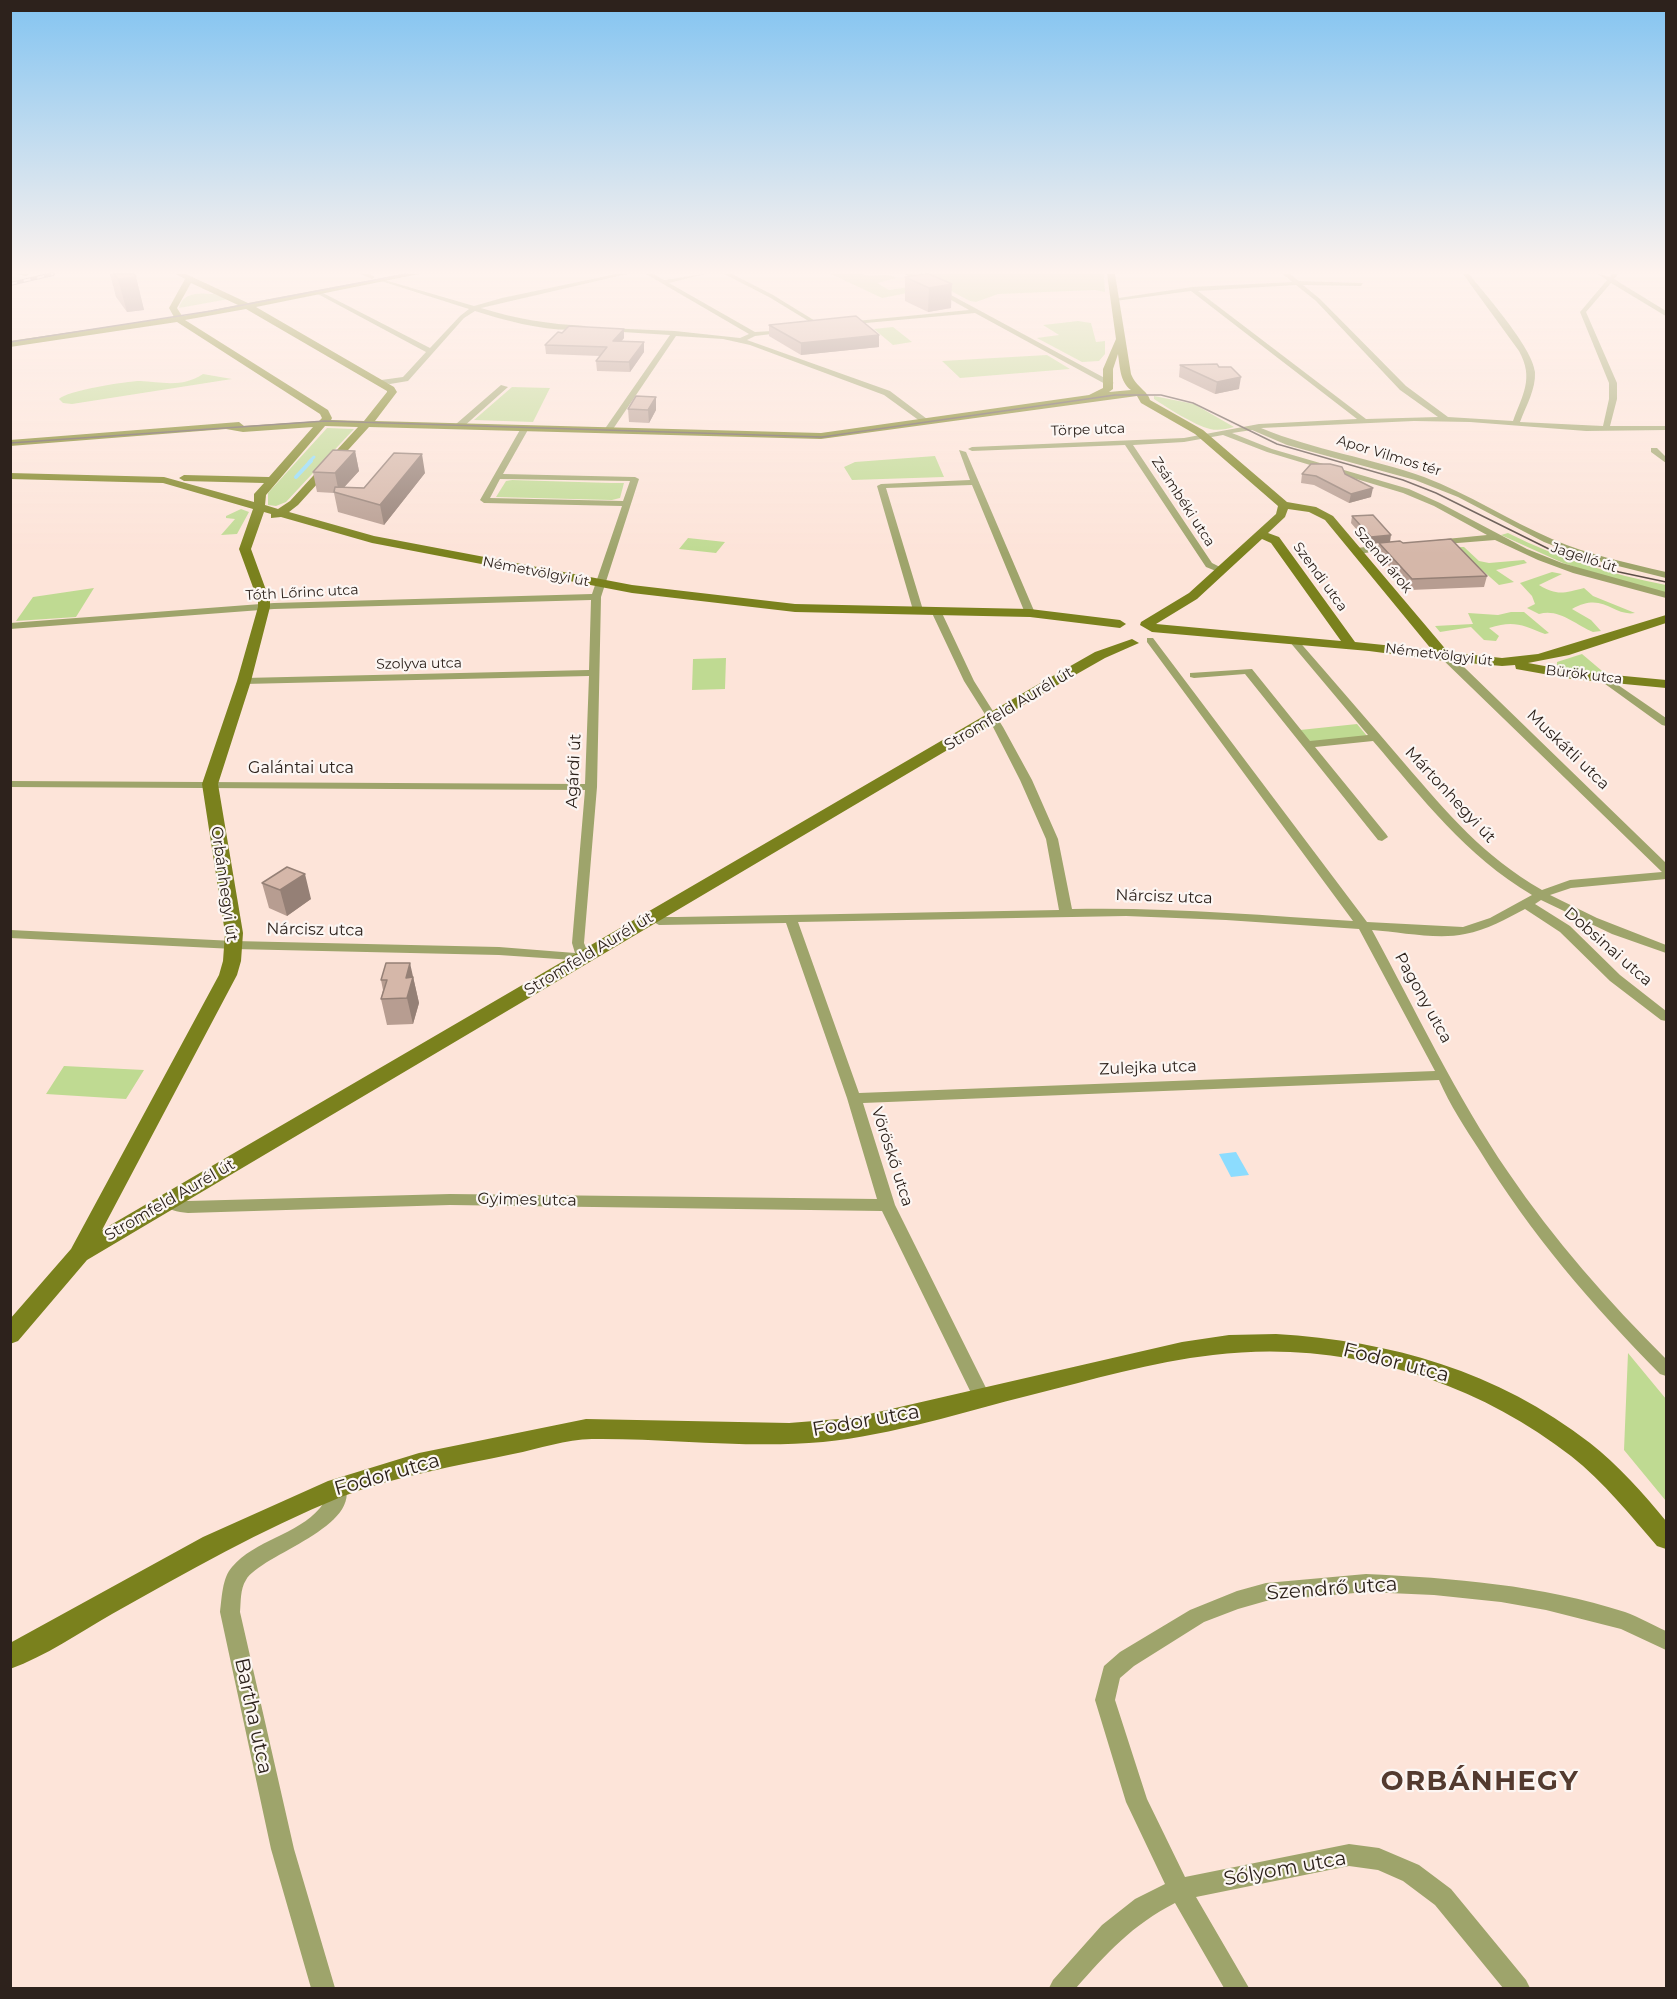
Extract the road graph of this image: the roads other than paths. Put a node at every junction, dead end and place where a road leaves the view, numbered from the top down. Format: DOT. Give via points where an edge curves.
graph roads {
  1 [pos="260,367"];
  2 [pos="354,367"];
  3 [pos="415,367"];
  4 [pos="651,367"];
  5 [pos="817,367"];
  6 [pos="1082,367"];
  7 [pos="1095,367"];
  8 [pos="1125,367"];
  9 [pos="1294,367"];
  10 [pos="1383,367"];
  11 [pos="1530,367"];
  12 [pos="1606,367"];
  13 [pos="1108,369"];
  14 [pos="1126,374"];
  15 [pos="378,381"];
  16 [pos="1110,383"];
  17 [pos="504,387"];
  18 [pos="1127,393"];
  19 [pos="1093,397"];
  20 [pos="1142,397"];
  21 [pos="1445,419"];
  22 [pos="325,421"];
  23 [pos="1364,421"];
  24 [pos="368,422"];
  25 [pos="927,422"];
  26 [pos="1516,423"];
  27 [pos="459,426"];
  28 [pos="1252,427"];
  29 [pos="525,428"];
  30 [pos="1666,428"];
  31 [pos="1606,429"];
  32 [pos="608,430"];
  33 [pos="1225,433"];
  34 [pos="1205,437"];
  35 [pos="1127,442"];
  36 [pos="10,443"];
  37 [pos="972,449"];
  38 [pos="1654,450"];
  39 [pos="962,452"];
  40 [pos="1666,461"];
  41 [pos="10,476"];
  42 [pos="498,476"];
  43 [pos="155,478"];
  44 [pos="272,480"];
  45 [pos="975,482"];
  46 [pos="627,504"];
  47 [pos="1284,505"];
  48 [pos="259,507"];
  49 [pos="281,513"];
  50 [pos="1515,522"];
  51 [pos="253,530"];
  52 [pos="1259,534"];
  53 [pos="1496,537"];
  54 [pos="1427,544"];
  55 [pos="1408,546"];
  56 [pos="1356,551"];
  57 [pos="1221,570"];
  58 [pos="1666,575"];
  59 [pos="598,591"];
  60 [pos="1666,594"];
  61 [pos="264,607"];
  62 [pos="918,610"];
  63 [pos="936,611"];
  64 [pos="1030,613"];
  65 [pos="1666,619"];
  66 [pos="10,626"];
  67 [pos="1115,631"];
  68 [pos="1151,633"];
  69 [pos="1294,641"];
  70 [pos="1132,642"];
  71 [pos="1351,645"];
  72 [pos="1100,655"];
  73 [pos="1445,657"];
  74 [pos="1538,658"];
  75 [pos="1502,662"];
  76 [pos="595,673"];
  77 [pos="1194,675"];
  78 [pos="1572,675"];
  79 [pos="1605,679"];
  80 [pos="244,681"];
  81 [pos="1666,684"];
  82 [pos="992,719"];
  83 [pos="1666,723"];
  84 [pos="1376,737"];
  85 [pos="1308,744"];
  86 [pos="10,783"];
  87 [pos="210,784"];
  88 [pos="591,786"];
  89 [pos="1382,837"];
  90 [pos="1666,869"];
  91 [pos="1666,875"];
  92 [pos="1540,895"];
  93 [pos="1526,904"];
  94 [pos="1066,912"];
  95 [pos="651,917"];
  96 [pos="1586,918"];
  97 [pos="791,920"];
  98 [pos="1364,927"];
  99 [pos="1565,929"];
  100 [pos="10,934"];
  101 [pos="234,945"];
  102 [pos="1666,949"];
  103 [pos="583,958"];
  104 [pos="1666,1017"];
  105 [pos="1444,1075"];
  106 [pos="854,1098"];
  107 [pos="170,1200"];
  108 [pos="886,1204"];
  109 [pos="79,1254"];
  110 [pos="10,1335"];
  111 [pos="1666,1369"];
  112 [pos="981,1396"];
  113 [pos="337,1488"];
  114 [pos="1666,1538"];
  115 [pos="1666,1641"];
  116 [pos="10,1657"];
  117 [pos="1179,1889"];
  118 [pos="323,1989"];
  119 [pos="1061,1989"];
  120 [pos="1237,1989"];
  121 [pos="1518,1989"];
  1 -- 22 [label="street" via="324,412"];
  2 -- 15 [label="street"];
  3 -- 15 [label="street" via="405,379"];
  4 -- 32 [label="street"];
  5 -- 25 [label="street" via="887,393"];
  6 -- 16 [label="street"];
  7 -- 13 [label="street"];
  8 -- 14 [label="street"];
  9 -- 23 [label="street"];
  10 -- 21 [label="street" via="1403,388"];
  11 -- 26 [label="street" via="1529,387"];
  12 -- 31 [label="street" via="1613,383 1613,399"];
  13 -- 14 [label="street"];
  13 -- 16 [label="street"];
  14 -- 20 [label="street"];
  15 -- 24 [label="street" via="392,392"];
  16 -- 18 [label="street"];
  16 -- 19 [label="street" via="1108,389"];
  17 -- 27 [label="street"];
  18 -- 19 [label="street"];
  18 -- 20 [label="street"];
  19 -- 20 [label="street"];
  19 -- 25 [label="street"];
  20 -- 34 [label="street"];
  21 -- 23 [label="street, Törpe utca"];
  21 -- 26 [label="street, Törpe utca"];
  22 -- 24 [label="street"];
  22 -- 36 [label="street"];
  22 -- 44 [label="street"];
  23 -- 28 [label="street, Törpe utca"];
  24 -- 27 [label="street"];
  24 -- 49 [label="street"];
  25 -- 32 [label="street" via="831,436"];
  26 -- 31 [label="street, Törpe utca"];
  27 -- 29 [label="street"];
  28 -- 33 [label="street, Törpe utca"];
  28 -- 50 [label="street, Apor Vilmos tér" via="1290,444 1418,478"];
  29 -- 32 [label="street"];
  29 -- 42 [label="street"];
  30 -- 31 [label="street, Törpe utca"];
  33 -- 34 [label="street, Törpe utca"];
  33 -- 53 [label="street, Apor Vilmos tér" via="1256,447 1413,493"];
  34 -- 35 [label="street, Törpe utca"];
  34 -- 47 [label="street"];
  35 -- 37 [label="street, Törpe utca"];
  35 -- 57 [label="street, Zsámbéki utca" via="1209,565"];
  38 -- 40 [label="street"];
  39 -- 45 [label="street"];
  41 -- 43 [label="street, Németvölgyi út"];
  42 -- 46 [label="street, Agárdi út" via="635,479"];
  42 -- 46 [label="street" via="484,500"];
  43 -- 44 [label="street"];
  43 -- 48 [label="street, Németvölgyi út"];
  44 -- 48 [label="street" via="260,494"];
  45 -- 62 [label="street" via="881,486"];
  45 -- 64 [label="street"];
  46 -- 59 [label="street, Agárdi út"];
  47 -- 52 [label="street" via="1283,512"];
  47 -- 56 [label="street, Szendi árok" via="1322,513"];
  48 -- 49 [label="street, Németvölgyi út"];
  48 -- 51 [label="street"];
  49 -- 51 [label="street"];
  49 -- 59 [label="street, Németvölgyi út"];
  50 -- 58 [label="street, Jagelló út" via="1585,555"];
  51 -- 61 [label="street" via="246,542 245,555"];
  52 -- 57 [label="street"];
  52 -- 71 [label="street, Szendi utca" via="1275,540"];
  53 -- 54 [label="street"];
  53 -- 60 [label="street, Jagelló út" via="1590,577"];
  55 -- 56 [label="street"];
  56 -- 73 [label="street, Szendi árok"];
  57 -- 68 [label="street"];
  59 -- 61 [label="street, Tóth Lőrinc utca"];
  59 -- 62 [label="street, Németvölgyi út" via="795,608"];
  59 -- 76 [label="street, Agárdi út"];
  61 -- 66 [label="street, Tóth Lőrinc utca"];
  61 -- 80 [label="street, Orbánhegyi út"];
  62 -- 63 [label="street, Németvölgyi út"];
  63 -- 64 [label="street, Németvölgyi út"];
  63 -- 82 [label="street"];
  64 -- 67 [label="street, Németvölgyi út" via="1071,617"];
  65 -- 74 [label="street, Németvölgyi út"];
  67 -- 68 [label="street" via="1133,623"];
  67 -- 70 [label="street"];
  67 -- 72 [label="street, Stromfeld Aurél út"];
  68 -- 69 [label="street, Németvölgyi út"];
  68 -- 70 [label="street"];
  68 -- 98 [label="street, Pagony utca"];
  69 -- 71 [label="street, Németvölgyi út"];
  69 -- 84 [label="street, Mártonhegyi út"];
  70 -- 72 [label="street, Stromfeld Aurél út"];
  71 -- 73 [label="street, Németvölgyi út"];
  72 -- 82 [label="street, Stromfeld Aurél út"];
  73 -- 75 [label="street, Németvölgyi út"];
  73 -- 90 [label="street, Muskátli utca"];
  74 -- 75 [label="street, Németvölgyi út"];
  74 -- 78 [label="street"];
  75 -- 78 [label="street, Bürök utca"];
  76 -- 80 [label="street, Szolyva utca"];
  76 -- 88 [label="street, Agárdi út"];
  77 -- 85 [label="street" via="1248,671"];
  78 -- 79 [label="street, Bürök utca"];
  79 -- 81 [label="street, Bürök utca"];
  79 -- 83 [label="street"];
  80 -- 87 [label="street, Orbánhegyi út"];
  82 -- 94 [label="street" via="1026,780 1052,839"];
  82 -- 95 [label="street, Stromfeld Aurél út"];
  84 -- 85 [label="street"];
  84 -- 92 [label="street, Mártonhegyi út" via="1462,838"];
  85 -- 89 [label="street"];
  86 -- 87 [label="street, Galántai utca"];
  87 -- 88 [label="street, Galántai utca"];
  87 -- 101 [label="street, Orbánhegyi út"];
  88 -- 103 [label="street, Agárdi út" via="578,943"];
  91 -- 92 [label="street, Nárcisz utca" via="1570,884"];
  92 -- 93 [label="street, Nárcisz utca"];
  92 -- 96 [label="street, Mártonhegyi út"];
  93 -- 98 [label="street, Nárcisz utca" via="1464,931"];
  93 -- 99 [label="street, Dobsinai utca"];
  94 -- 97 [label="street, Nárcisz utca"];
  94 -- 98 [label="street, Nárcisz utca" via="1226,916"];
  95 -- 97 [label="street, Nárcisz utca" via="659,921"];
  95 -- 103 [label="street, Stromfeld Aurél út"];
  96 -- 99 [label="street"];
  96 -- 102 [label="street, Mártonhegyi út"];
  97 -- 106 [label="street, Vöröskő utca"];
  98 -- 105 [label="street, Pagony utca"];
  99 -- 104 [label="street, Dobsinai utca" via="1615,978"];
  100 -- 101 [label="street, Nárcisz utca"];
  101 -- 103 [label="street, Nárcisz utca" via="499,951"];
  101 -- 109 [label="street, Orbánhegyi út" via="228,975"];
  103 -- 107 [label="street, Stromfeld Aurél út"];
  105 -- 106 [label="street, Zulejka utca"];
  105 -- 111 [label="street, Pagony utca" via="1503,1179 1545,1238"];
  106 -- 108 [label="street, Vöröskő utca"];
  107 -- 108 [label="street, Gyimes utca" via="177,1206 188,1207 396,1198"];
  107 -- 109 [label="street, Stromfeld Aurél út"];
  108 -- 112 [label="street, Vöröskő utca"];
  109 -- 110 [label="street, Orbánhegyi út"];
  112 -- 113 [label="street, Fodor utca" via="885,1421 821,1432 586,1429 419,1463"];
  112 -- 114 [label="street, Fodor utca" via="1169,1353 1227,1344 1284,1342 1357,1349 1438,1371 1520,1408 1605,1471"];
  113 -- 116 [label="street, Fodor utca" via="212,1545"];
  113 -- 118 [label="street, Bartha utca" via="334,1504 326,1515 238,1574 230,1612 280,1843"];
  115 -- 117 [label="street, Szendrő utca" via="1624,1621 1546,1601 1434,1586 1366,1583 1266,1592 1197,1616 1111,1673 1105,1700 1137,1802"];
  117 -- 119 [label="street" via="1143,1907 1110,1933"];
  117 -- 120 [label="street, Szendrő utca"];
  117 -- 121 [label="street, Sólyom utca" via="1349,1855 1379,1859 1411,1873 1443,1897"];
}
